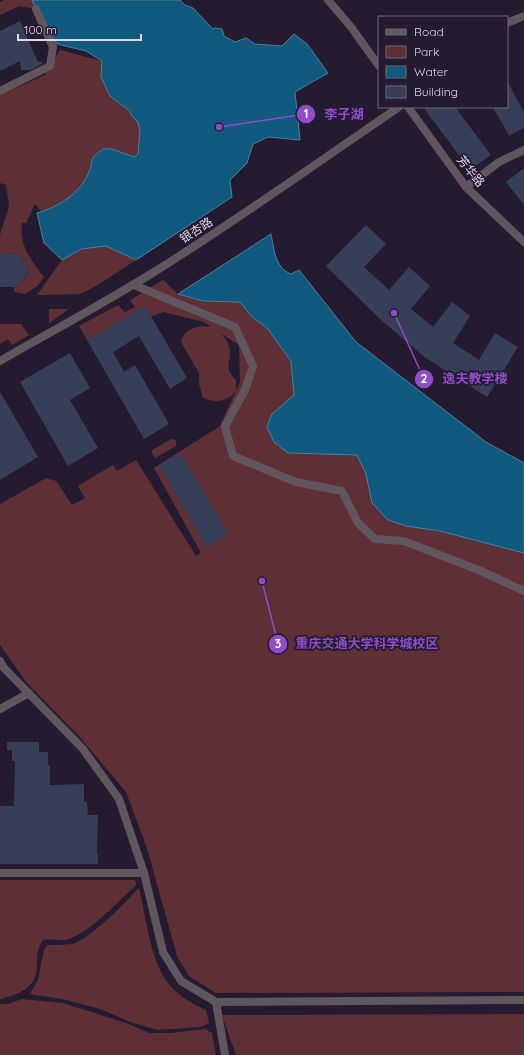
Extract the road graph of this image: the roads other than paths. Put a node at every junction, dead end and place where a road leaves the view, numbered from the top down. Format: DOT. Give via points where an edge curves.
graph roads {
  1 [pos="328,0"];
  2 [pos="36,9"];
  3 [pos="524,16"];
  4 [pos="508,23"];
  5 [pos="378,65"];
  6 [pos="0,91"];
  7 [pos="398,108"];
  8 [pos="409,108"];
  9 [pos="524,150"];
  10 [pos="466,187"];
  11 [pos="524,242"];
  12 [pos="134,284"];
  13 [pos="0,361"];
  14 [pos="524,591"];
  15 [pos="0,661"];
  16 [pos="29,693"];
  17 [pos="0,709"];
  18 [pos="0,873"];
  19 [pos="144,873"];
  20 [pos="524,1000"];
  21 [pos="216,1002"];
  22 [pos="225,1055"];
  1 -- 5 [label="street" via="352,27"];
  2 -- 6 [label="street" via="53,47 50,66"];
  3 -- 4 [label="street"];
  7 -- 12 [label="street, 银杏路" via="286,185"];
  8 -- 10 [label="street, 芳华路"];
  9 -- 10 [label="street" via="499,162"];
  10 -- 11 [label="street, 芳华路"];
  12 -- 13 [label="street, 银杏路"];
  12 -- 14 [label="street" via="235,327 253,366 245,390 225,426 233,456 296,482 342,491 358,523 375,539 404,541"];
  15 -- 16 [label="street"];
  16 -- 17 [label="street"];
  16 -- 19 [label="street" via="83,749 119,799"];
  18 -- 19 [label="street"];
  19 -- 21 [label="street" via="163,952 181,981"];
  20 -- 21 [label="street"];
  21 -- 22 [label="street"];
}
